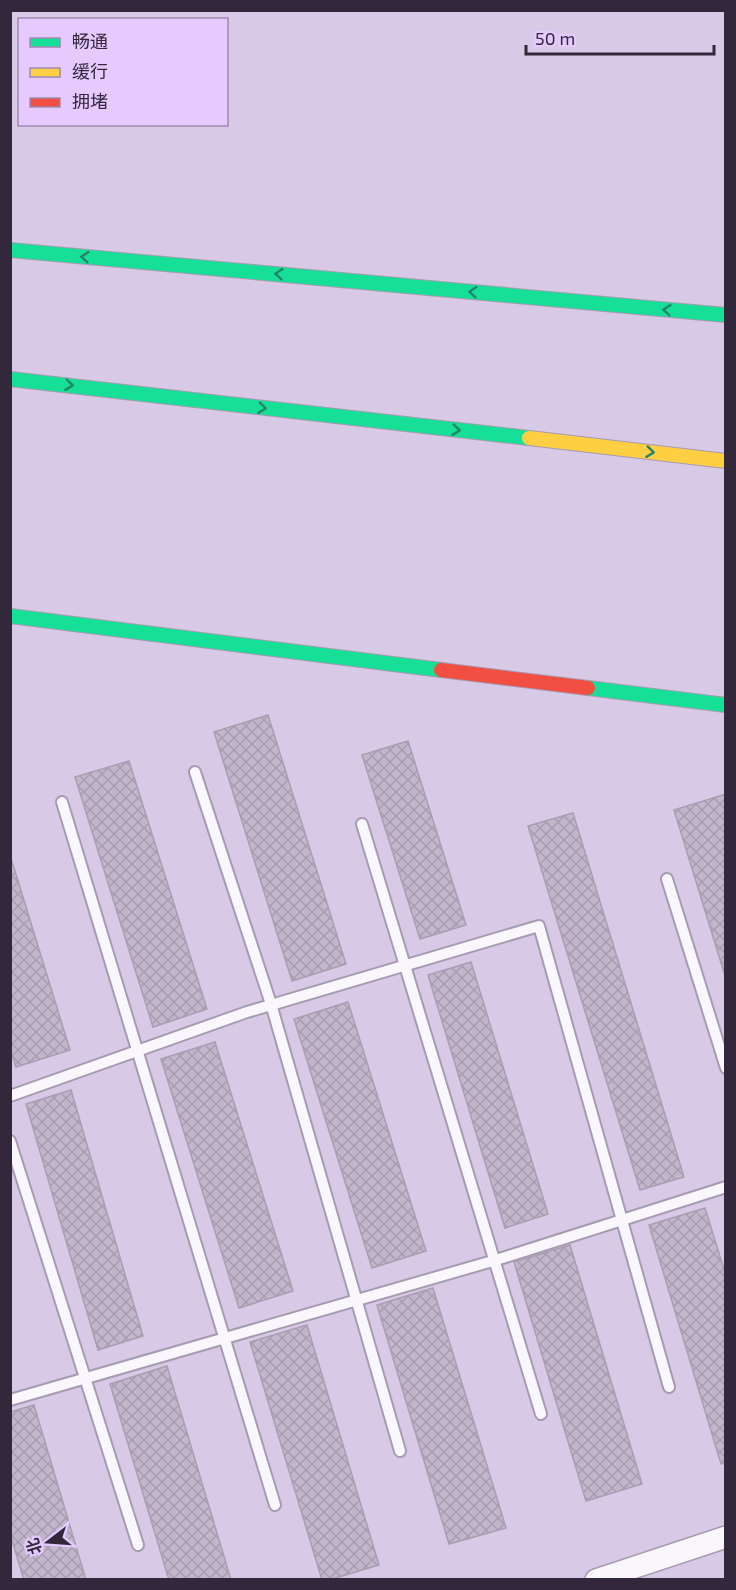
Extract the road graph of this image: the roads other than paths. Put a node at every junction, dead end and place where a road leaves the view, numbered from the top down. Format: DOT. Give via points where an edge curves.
graph roads {
  1 [pos="10,250"];
  2 [pos="726,315"];
  3 [pos="10,379"];
  4 [pos="726,461"];
  5 [pos="10,616"];
  6 [pos="726,705"];
  7 [pos="195,772"];
  8 [pos="62,802"];
  9 [pos="362,824"];
  10 [pos="667,879"];
  11 [pos="404,965"];
  12 [pos="271,1004"];
  13 [pos="137,1051"];
  14 [pos="726,1068"];
  15 [pos="10,1096"];
  16 [pos="10,1141"];
  17 [pos="726,1186"];
  18 [pos="622,1220"];
  19 [pos="496,1260"];
  20 [pos="356,1299"];
  21 [pos="224,1337"];
  22 [pos="87,1378"];
  23 [pos="669,1387"];
  24 [pos="10,1400"];
  25 [pos="541,1414"];
  26 [pos="400,1451"];
  27 [pos="275,1505"];
  28 [pos="726,1537"];
  29 [pos="138,1545"];
  30 [pos="596,1580"];
  2 -- 1 [label="main road, one-way"];
  3 -- 4 [label="main road, one-way"];
  5 -- 6 [label="main road"];
  7 -- 12 [label="lane"];
  8 -- 13 [label="lane"];
  9 -- 11 [label="lane"];
  10 -- 14 [label="lane"];
  11 -- 12 [label="lane"];
  11 -- 18 [label="lane" via="539,926"];
  11 -- 19 [label="lane"];
  12 -- 13 [label="lane"];
  12 -- 20 [label="lane"];
  13 -- 15 [label="lane"];
  13 -- 21 [label="lane"];
  16 -- 22 [label="lane"];
  17 -- 18 [label="lane"];
  18 -- 19 [label="lane"];
  18 -- 23 [label="lane"];
  19 -- 20 [label="lane"];
  19 -- 25 [label="lane"];
  20 -- 21 [label="lane"];
  20 -- 26 [label="lane"];
  21 -- 22 [label="lane"];
  21 -- 27 [label="lane"];
  22 -- 24 [label="lane"];
  22 -- 29 [label="lane"];
  28 -- 30 [label="street"];
}
